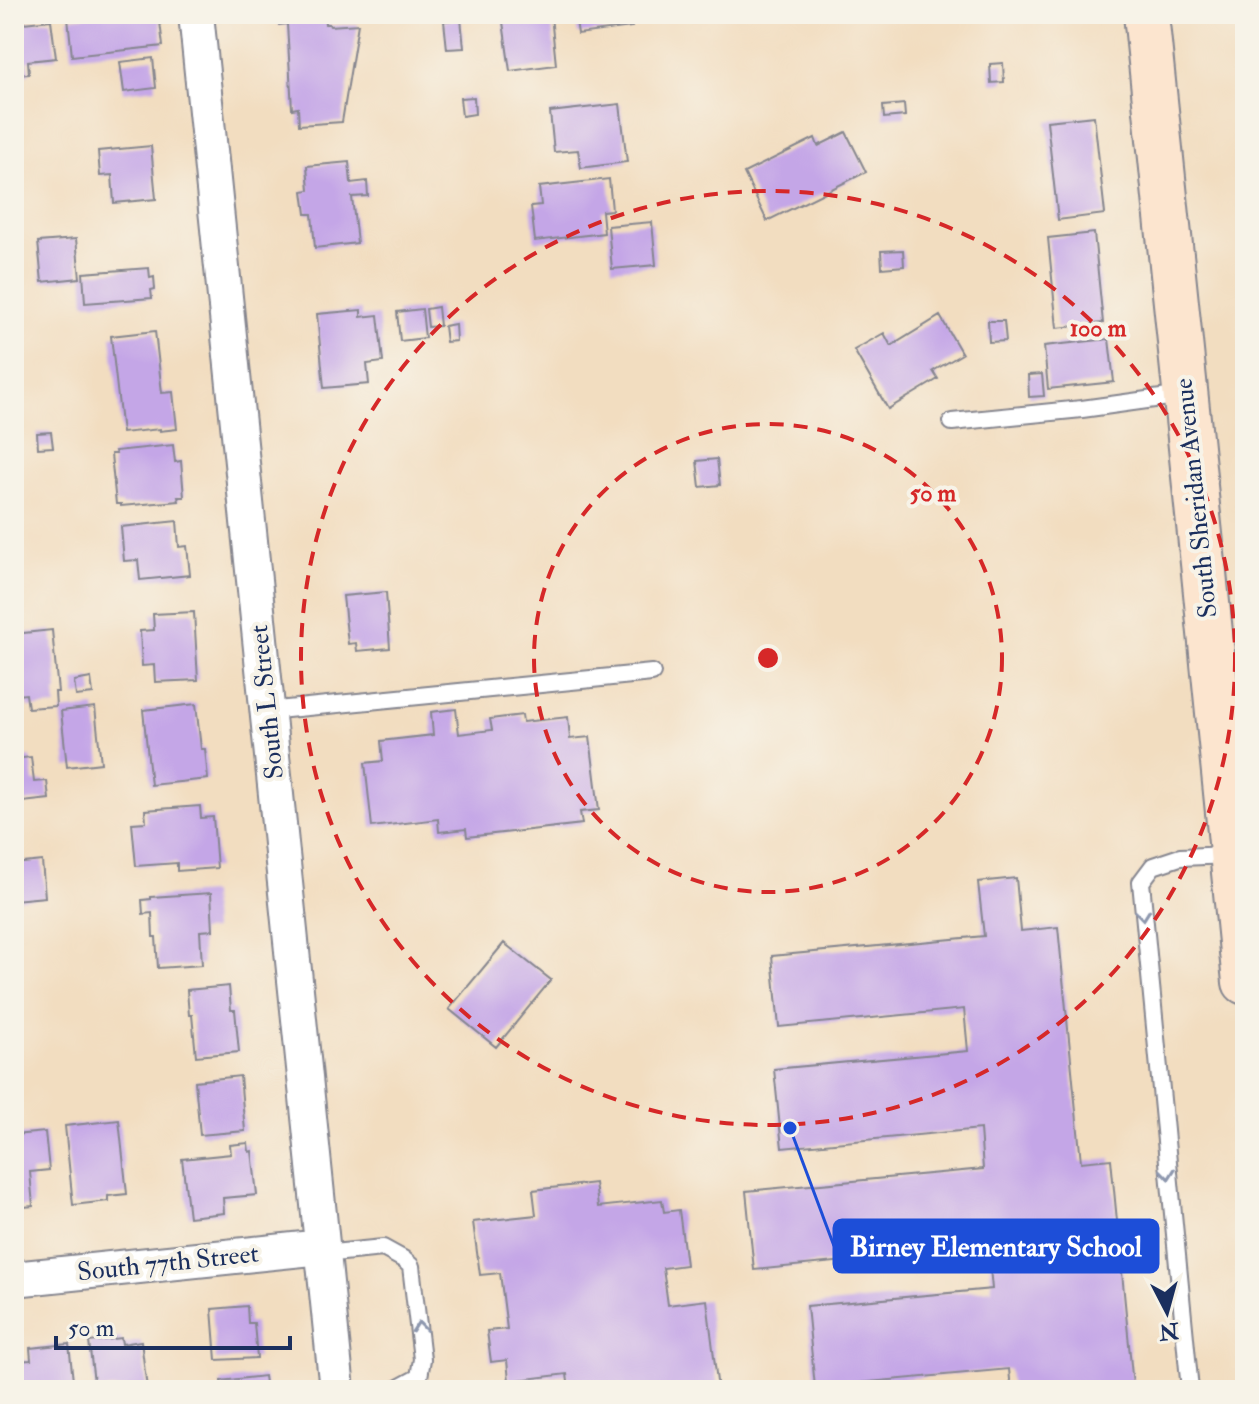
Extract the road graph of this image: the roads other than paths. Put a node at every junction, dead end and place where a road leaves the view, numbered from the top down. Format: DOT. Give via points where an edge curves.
graph roads {
  1 [pos="196,14"];
  2 [pos="1146,14"];
  3 [pos="1184,395"];
  4 [pos="952,422"];
  5 [pos="652,673"];
  6 [pos="267,711"];
  7 [pos="1234,749"];
  8 [pos="1233,854"];
  9 [pos="1245,982"];
  10 [pos="323,1251"];
  11 [pos="14,1279"];
  12 [pos="337,1390"];
  13 [pos="395,1390"];
  14 [pos="1190,1390"];
  1 -- 6 [label="street, South L Street"];
  2 -- 3 [label="street, South Sheridan Avenue"];
  3 -- 4 [label="lane"];
  3 -- 7 [label="street, South Sheridan Avenue"];
  5 -- 6 [label="lane"];
  6 -- 10 [label="street, South L Street"];
  7 -- 8 [label="street, South Sheridan Avenue"];
  8 -- 9 [label="street, South Sheridan Avenue"];
  8 -- 14 [label="lane, one-way" via="1180,857 1153,866 1141,882"];
  10 -- 11 [label="street, South 77th Street"];
  10 -- 12 [label="street, South L Street"];
  13 -- 10 [label="lane, one-way" via="419,1377 422,1359 411,1266 383,1248"];
}
